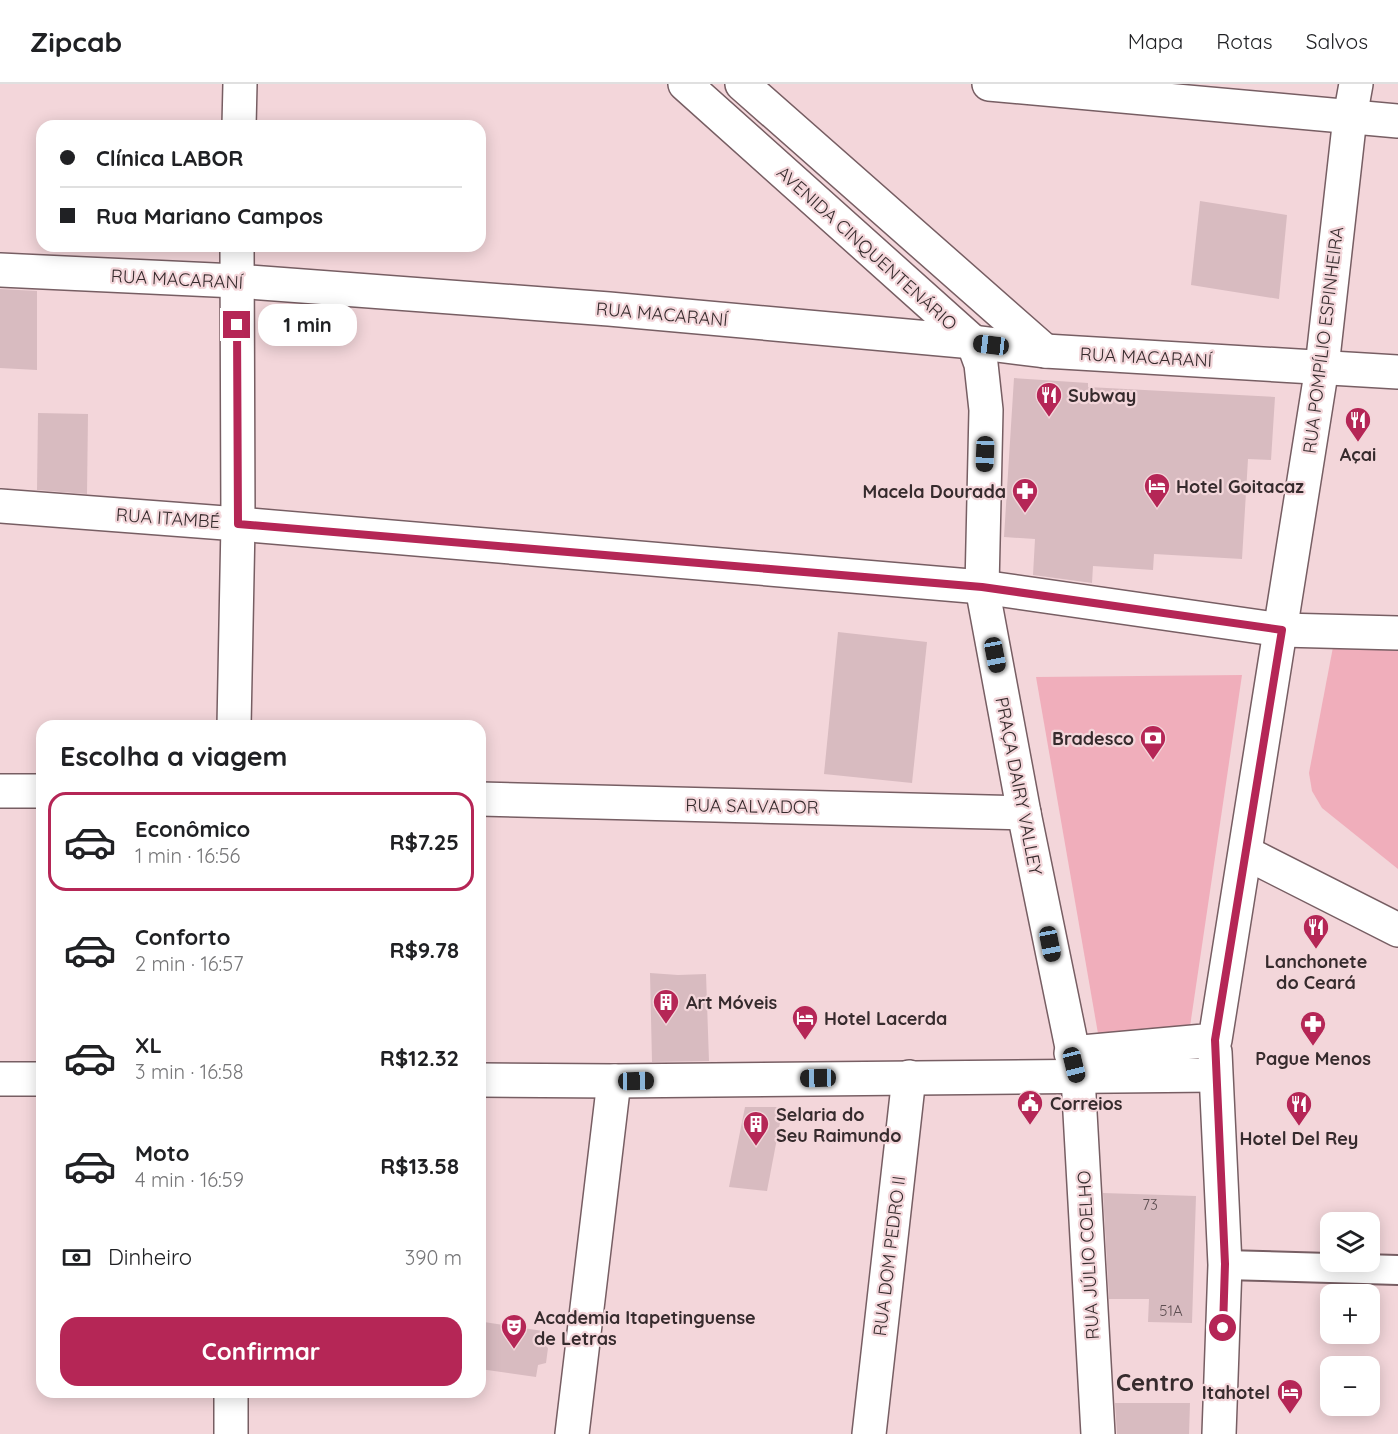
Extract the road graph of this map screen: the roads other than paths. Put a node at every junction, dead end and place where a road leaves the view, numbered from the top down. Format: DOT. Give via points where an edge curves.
graph roads {
  1 [pos="240,84"];
  2 [pos="685,84"];
  3 [pos="742,84"];
  4 [pos="989,84"];
  5 [pos="1356,84"];
  6 [pos="1350,117"];
  7 [pos="239,120"];
  8 [pos="1398,121"];
  9 [pos="237,252"];
  10 [pos="0,270"];
  11 [pos="236,281"];
  12 [pos="972,342"];
  13 [pos="1045,351"];
  14 [pos="1322,367"];
  15 [pos="1398,372"];
  16 [pos="0,506"];
  17 [pos="238,524"];
  18 [pos="982,587"];
  19 [pos="1282,630"];
  20 [pos="1398,633"];
  21 [pos="234,720"];
  22 [pos="0,791"];
  23 [pos="36,792"];
  24 [pos="486,799"];
  25 [pos="1024,813"];
  26 [pos="1246,853"];
  27 [pos="1398,930"];
  28 [pos="1215,1040"];
  29 [pos="1074,1065"];
  30 [pos="1215,1075"];
  31 [pos="909,1077"];
  32 [pos="0,1079"];
  33 [pos="36,1079"];
  34 [pos="486,1080"];
  35 [pos="614,1081"];
  36 [pos="1225,1264"];
  37 [pos="1398,1270"];
  38 [pos="231,1398"];
  39 [pos="231,1434"];
  40 [pos="572,1434"];
  41 [pos="869,1434"];
  42 [pos="1098,1434"];
  43 [pos="1219,1434"];
  1 -- 7 [label="street"];
  2 -- 12 [label="street, AVENIDA CINQUENTENÁRIO"];
  3 -- 13 [label="street"];
  4 -- 6 [label="street"];
  5 -- 6 [label="street, RUA POMPÍLIO ESPINHEIRA"];
  6 -- 8 [label="street"];
  6 -- 14 [label="street, RUA POMPÍLIO ESPINHEIRA"];
  9 -- 11 [label="street"];
  10 -- 11 [label="street, RUA MACARANÍ"];
  11 -- 12 [label="street, RUA MACARANÍ"];
  11 -- 17 [label="street"];
  12 -- 13 [label="street, RUA MACARANÍ"];
  12 -- 18 [label="street, AVENIDA CINQUENTENÁRIO" via="981,364 986,410"];
  13 -- 14 [label="street, RUA MACARANÍ"];
  14 -- 15 [label="street, RUA MACARANÍ"];
  14 -- 19 [label="street, RUA POMPÍLIO ESPINHEIRA"];
  16 -- 17 [label="street, RUA ITAMBÉ"];
  17 -- 18 [label="street, RUA ITAMBÉ"];
  17 -- 21 [label="street"];
  18 -- 19 [label="street"];
  18 -- 25 [label="street, PRAÇA DAIRY VALLEY"];
  19 -- 20 [label="street"];
  19 -- 26 [label="street"];
  22 -- 23 [label="street"];
  24 -- 25 [label="street, RUA SALVADOR"];
  25 -- 29 [label="street, PRAÇA DAIRY VALLEY"];
  26 -- 27 [label="street"];
  26 -- 28 [label="street"];
  28 -- 29 [label="street"];
  28 -- 30 [label="street"];
  29 -- 30 [label="street"];
  29 -- 31 [label="street"];
  29 -- 42 [label="street, RUA JÚLIO COELHO"];
  30 -- 36 [label="street"];
  31 -- 35 [label="street"];
  31 -- 41 [label="street, RUA DOM PEDRO II"];
  32 -- 33 [label="street"];
  34 -- 35 [label="street"];
  35 -- 40 [label="street"];
  36 -- 37 [label="street"];
  36 -- 43 [label="street"];
  38 -- 39 [label="street"];
}
